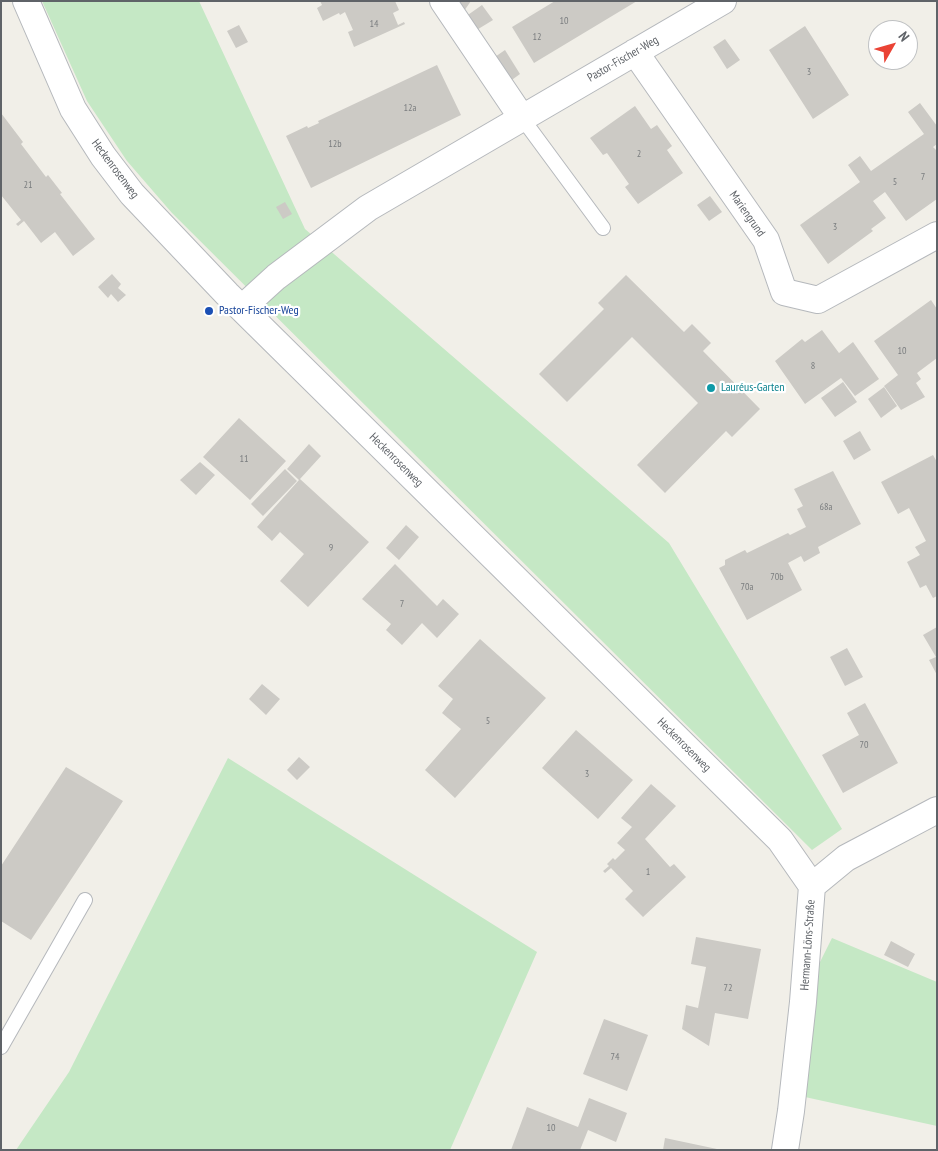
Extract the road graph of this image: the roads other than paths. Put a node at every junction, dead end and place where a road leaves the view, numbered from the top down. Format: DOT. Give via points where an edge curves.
graph roads {
  1 [pos="26,1"];
  2 [pos="443,1"];
  3 [pos="723,1"];
  4 [pos="635,52"];
  5 [pos="522,118"];
  6 [pos="603,228"];
  7 [pos="937,236"];
  8 [pos="242,308"];
  9 [pos="937,810"];
  10 [pos="812,886"];
  11 [pos="85,900"];
  12 [pos="1,1048"];
  13 [pos="785,1150"];
  1 -- 8 [label="street, Heckenrosenweg" via="73,109 103,156 132,194"];
  2 -- 5 [label="street"];
  3 -- 4 [label="street, Pastor-Fischer-Weg"];
  4 -- 5 [label="street, Pastor-Fischer-Weg"];
  4 -- 7 [label="street, Mariengrund" via="766,240 784,292 818,300"];
  5 -- 6 [label="lane"];
  5 -- 8 [label="street, Pastor-Fischer-Weg" via="368,208"];
  8 -- 10 [label="street, Heckenrosenweg" via="780,840"];
  9 -- 10 [label="street, Hermann-Löns-Straße" via="846,858"];
  10 -- 13 [label="street, Hermann-Löns-Straße" via="803,1002"];
  11 -- 12 [label="lane"];
}
